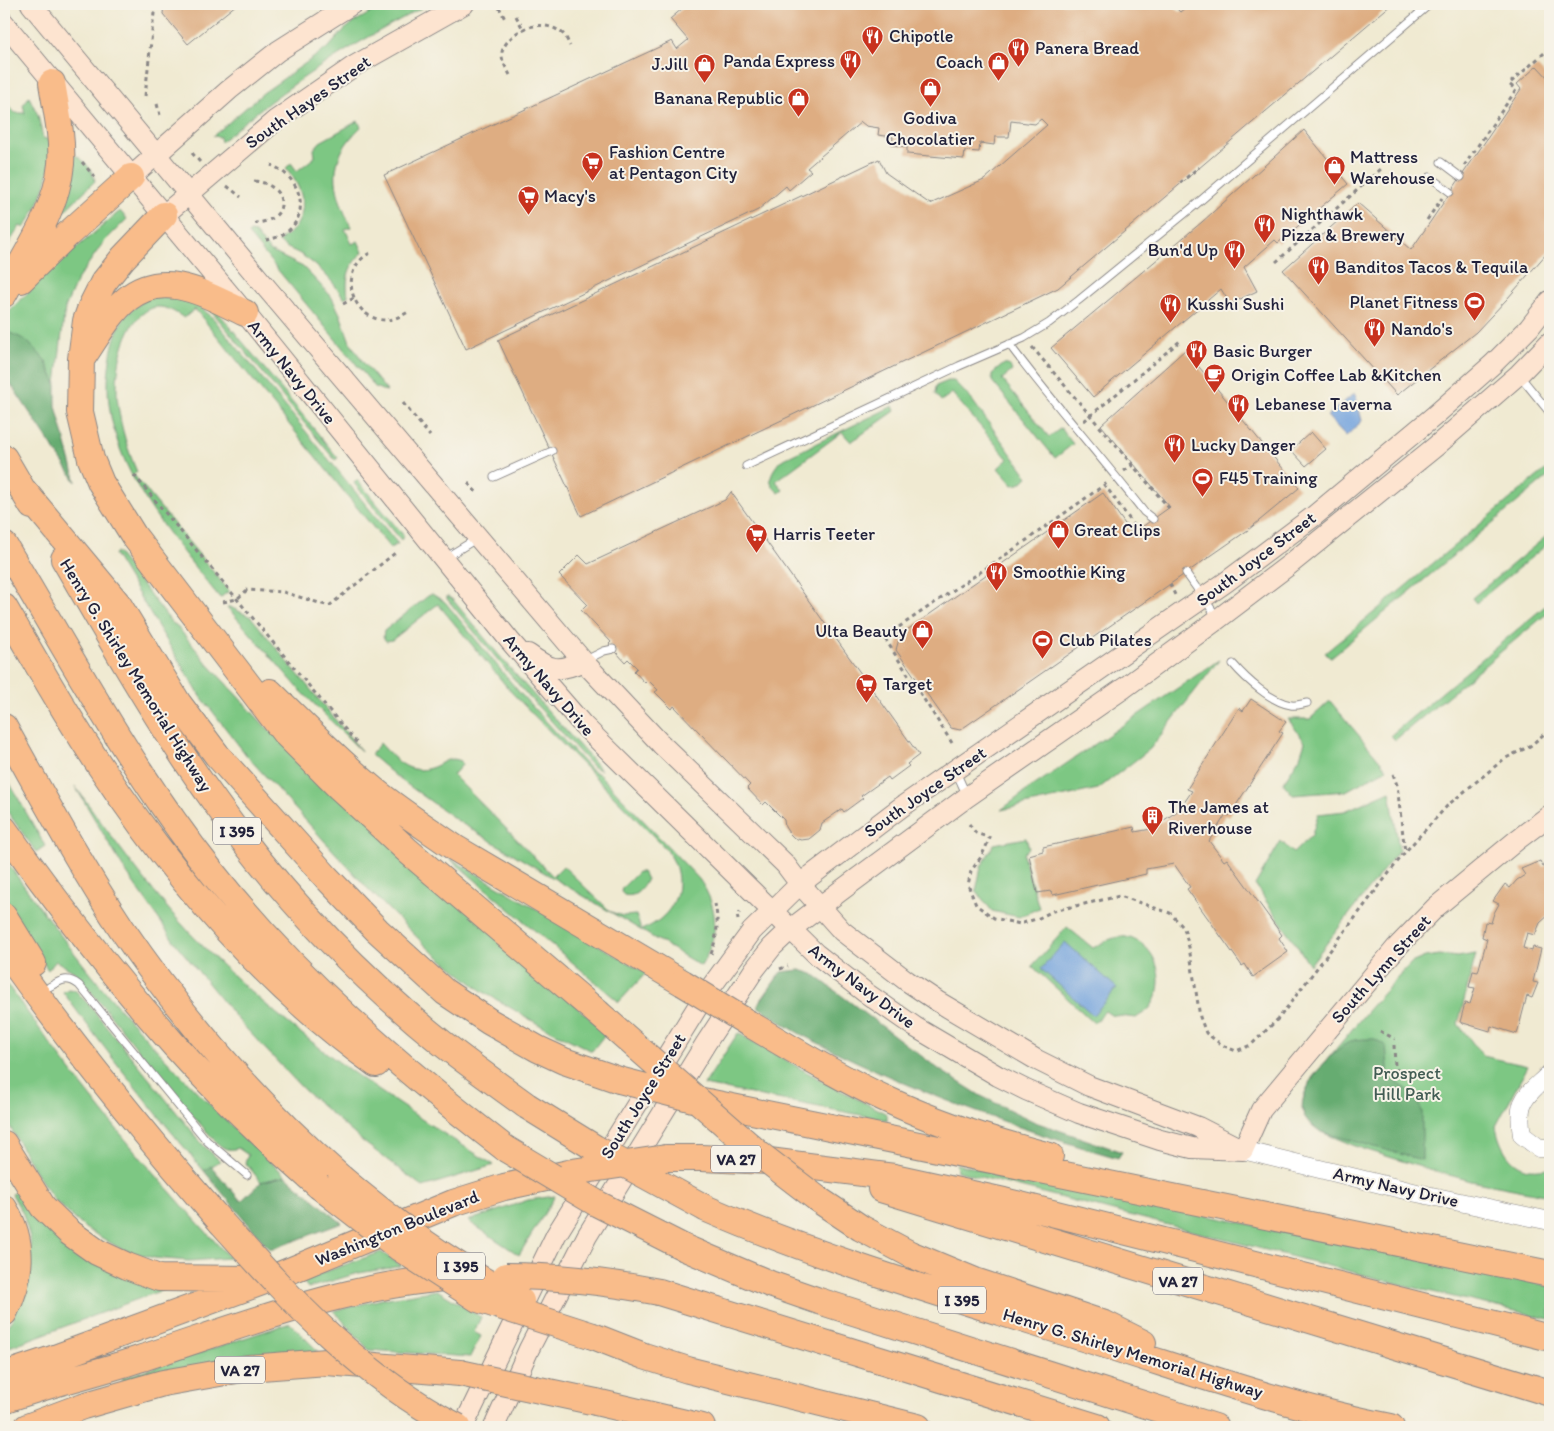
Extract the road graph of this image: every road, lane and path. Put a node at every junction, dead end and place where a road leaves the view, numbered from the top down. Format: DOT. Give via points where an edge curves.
graph roads {
  1 [pos="31,4"];
  2 [pos="155,4"];
  3 [pos="352,4"];
  4 [pos="464,4"];
  5 [pos="1430,4"];
  6 [pos="499,7"];
  7 [pos="516,16"];
  8 [pos="506,21"];
  9 [pos="4,23"];
  10 [pos="523,29"];
  11 [pos="570,46"];
  12 [pos="1550,48"];
  13 [pos="510,75"];
  14 [pos="52,83"];
  15 [pos="145,96"];
  16 [pos="157,104"];
  17 [pos="160,115"];
  18 [pos="192,153"];
  19 [pos="157,154"];
  20 [pos="76,156"];
  21 [pos="1441,162"];
  22 [pos="203,165"];
  23 [pos="271,165"];
  24 [pos="1199,167"];
  25 [pos="1381,169"];
  26 [pos="1460,176"];
  27 [pos="131,177"];
  28 [pos="1430,177"];
  29 [pos="254,181"];
  30 [pos="99,182"];
  31 [pos="1180,183"];
  32 [pos="227,185"];
  33 [pos="1449,191"];
  34 [pos="188,194"];
  35 [pos="241,197"];
  36 [pos="164,215"];
  37 [pos="1427,220"];
  38 [pos="255,223"];
  39 [pos="266,240"];
  40 [pos="370,253"];
  41 [pos="1276,262"];
  42 [pos="4,294"];
  43 [pos="4,298"];
  44 [pos="354,298"];
  45 [pos="1550,301"];
  46 [pos="343,304"];
  47 [pos="410,311"];
  48 [pos="244,314"];
  49 [pos="1024,338"];
  50 [pos="1180,341"];
  51 [pos="1550,342"];
  52 [pos="1009,344"];
  53 [pos="81,359"];
  54 [pos="1519,374"];
  55 [pos="404,403"];
  56 [pos="1550,413"];
  57 [pos="1091,416"];
  58 [pos="1076,426"];
  59 [pos="430,436"];
  60 [pos="552,451"];
  61 [pos="4,458"];
  62 [pos="1133,465"];
  63 [pos="746,466"];
  64 [pos="134,475"];
  65 [pos="1117,476"];
  66 [pos="494,477"];
  67 [pos="468,483"];
  68 [pos="1104,484"];
  69 [pos="472,488"];
  70 [pos="24,491"];
  71 [pos="468,491"];
  72 [pos="478,494"];
  73 [pos="1169,508"];
  74 [pos="1153,519"];
  75 [pos="1138,530"];
  76 [pos="478,538"];
  77 [pos="4,545"];
  78 [pos="395,553"];
  79 [pos="445,558"];
  80 [pos="1186,573"];
  81 [pos="1170,584"];
  82 [pos="1175,596"];
  83 [pos="1203,598"];
  84 [pos="237,599"];
  85 [pos="223,602"];
  86 [pos="4,607"];
  87 [pos="1218,619"];
  88 [pos="210,634"];
  89 [pos="510,641"];
  90 [pos="613,649"];
  91 [pos="583,661"];
  92 [pos="1233,664"];
  93 [pos="1307,703"];
  94 [pos="4,727"];
  95 [pos="1550,729"];
  96 [pos="952,742"];
  97 [pos="360,748"];
  98 [pos="955,770"];
  99 [pos="1393,774"];
  100 [pos="967,797"];
  101 [pos="1550,815"];
  102 [pos="969,824"];
  103 [pos="4,829"];
  104 [pos="1405,852"];
  105 [pos="800,884"];
  106 [pos="820,907"];
  107 [pos="772,911"];
  108 [pos="740,912"];
  109 [pos="4,916"];
  110 [pos="738,918"];
  111 [pos="791,929"];
  112 [pos="4,949"];
  113 [pos="49,987"];
  114 [pos="1380,1031"];
  115 [pos="1395,1039"];
  116 [pos="1394,1045"];
  117 [pos="1416,1072"];
  118 [pos="1550,1072"];
  119 [pos="1427,1078"];
  120 [pos="1404,1081"];
  121 [pos="103,1082"];
  122 [pos="1550,1148"];
  123 [pos="506,1149"];
  124 [pos="1243,1150"];
  125 [pos="7,1153"];
  126 [pos="806,1166"];
  127 [pos="247,1175"];
  128 [pos="330,1182"];
  129 [pos="4,1208"];
  130 [pos="1238,1210"];
  131 [pos="1550,1221"];
  132 [pos="1448,1253"];
  133 [pos="1550,1260"];
  134 [pos="1550,1274"];
  135 [pos="270,1279"];
  136 [pos="4,1313"];
  137 [pos="1550,1338"];
  138 [pos="95,1374"];
  139 [pos="4,1375"];
  140 [pos="1220,1381"];
  141 [pos="1550,1393"];
  142 [pos="4,1400"];
  143 [pos="4,1412"];
  144 [pos="27,1427"];
  145 [pos="458,1427"];
  146 [pos="463,1427"];
  147 [pos="494,1427"];
  148 [pos="702,1427"];
  149 [pos="918,1427"];
  150 [pos="1097,1427"];
  151 [pos="1215,1427"];
  152 [pos="1391,1427"];
  1 -- 19 [label="main road, Army Navy Drive"];
  2 -- 15 [label="path"];
  3 -- 19 [label="main road" via="278,51"];
  4 -- 34 [label="main road, South Hayes Street" via="354,66 276,120"];
  5 -- 49 [label="lane" via="1173,224 1049,323"];
  6 -- 8 [label="path"];
  7 -- 10 [label="path"];
  9 -- 14 [label="main road, Army Navy Drive"];
  10 -- 11 [label="path" via="533,26 554,29 564,35"];
  10 -- 13 [label="path" via="506,43 502,53"];
  12 -- 26 [label="path" via="1509,84 1516,90"];
  14 -- 27 [label="main road, Army Navy Drive"];
  14 -- 42 [label="highway" via="60,144 56,191"];
  16 -- 17 [label="path"];
  18 -- 22 [label="path"];
  19 -- 27 [label="main road"];
  19 -- 34 [label="main road, Army Navy Drive"];
  20 -- 30 [label="path"];
  21 -- 26 [label="lane"];
  23 -- 39 [label="path" via="294,183 300,202 299,212 289,230"];
  24 -- 31 [label="path"];
  25 -- 41 [label="path"];
  27 -- 36 [label="main road, Army Navy Drive"];
  27 -- 43 [label="highway"];
  28 -- 33 [label="lane"];
  29 -- 38 [label="path" via="272,186 282,202 274,219"];
  32 -- 35 [label="path"];
  33 -- 37 [label="path"];
  34 -- 36 [label="main road, South Hayes Street"];
  34 -- 76 [label="main road, Army Navy Drive"];
  36 -- 48 [label="main road, Army Navy Drive"];
  36 -- 53 [label="highway" via="103,283 90,307"];
  40 -- 44 [label="path" via="359,261 353,271 350,283"];
  44 -- 46 [label="path"];
  44 -- 47 [label="path" via="363,310 379,319 391,319"];
  45 -- 83 [label="main road, South Joyce Street" via="1514,344 1433,417 1314,516"];
  48 -- 53 [label="highway" via="186,287 156,286 135,294 121,305"];
  48 -- 79 [label="main road, Army Navy Drive"];
  49 -- 52 [label="lane"];
  49 -- 57 [label="path"];
  50 -- 57 [label="path"];
  51 -- 54 [label="main road, South Joyce Street"];
  52 -- 58 [label="lane"];
  52 -- 63 [label="lane"];
  53 -- 88 [label="highway" via="80,412 91,459 101,483 134,536"];
  54 -- 56 [label="lane"];
  54 -- 87 [label="main road, South Joyce Street" via="1381,492"];
  55 -- 59 [label="path"];
  57 -- 58 [label="path"];
  57 -- 62 [label="path"];
  58 -- 65 [label="lane"];
  60 -- 66 [label="lane"];
  61 -- 70 [label="highway, Henry G. Shirley Memorial Highway / I 395"];
  62 -- 65 [label="path"];
  62 -- 73 [label="path"];
  64 -- 84 [label="path"];
  65 -- 68 [label="path"];
  65 -- 74 [label="lane"];
  67 -- 69 [label="path"];
  68 -- 75 [label="path"];
  68 -- 96 [label="path" via="884,637"];
  69 -- 71 [label="path"];
  69 -- 72 [label="path"];
  70 -- 130 [label="highway, bridge" via="118,604 178,703 211,747 371,924 445,992 490,1022 564,1060 619,1080 693,1099"];
  70 -- 140 [label="highway, Henry G. Shirley Memorial Highway / I 395, bridge" via="163,726 244,842 306,914 369,978 441,1042 527,1106 707,1209 752,1228 844,1262"];
  76 -- 79 [label="lane"];
  76 -- 91 [label="main road, Army Navy Drive"];
  77 -- 123 [label="highway" via="151,790 244,911 310,983 378,1046"];
  78 -- 84 [label="path" via="329,606 275,591 247,590"];
  79 -- 89 [label="main road, Army Navy Drive"];
  80 -- 83 [label="lane"];
  81 -- 82 [label="path"];
  83 -- 87 [label="lane"];
  83 -- 98 [label="main road, South Joyce Street"];
  84 -- 85 [label="path"];
  84 -- 97 [label="path"];
  86 -- 123 [label="highway" via="124,802 178,874 234,938 294,998 341,1038"];
  87 -- 100 [label="main road, South Joyce Street"];
  88 -- 130 [label="highway, bridge" via="327,748 400,810 456,848 856,1085 956,1127 1027,1150 1147,1178"];
  88 -- 140 [label="highway, bridge" via="284,732 340,788 408,851 760,1154 819,1200 861,1228 910,1254 975,1280 1105,1324"];
  89 -- 91 [label="main road" via="550,667 568,668"];
  89 -- 107 [label="main road, Army Navy Drive" via="583,726"];
  90 -- 91 [label="lane"];
  91 -- 105 [label="main road, Army Navy Drive" via="661,744 785,864"];
  92 -- 93 [label="lane" via="1252,685 1273,698 1292,706"];
  94 -- 128 [label="highway, I 395" via="96,887 150,968 198,1029 302,1143"];
  95 -- 104 [label="path" via="1530,746 1504,759 1448,805"];
  98 -- 100 [label="lane"];
  98 -- 105 [label="main road, South Joyce Street"];
  99 -- 104 [label="path"];
  100 -- 106 [label="main road, South Joyce Street"];
  101 -- 124 [label="main road, South Lynn Street" via="1444,901 1396,948 1261,1110"];
  102 -- 104 [label="path" via="976,833 990,838 971,871 968,885 976,905 994,918 1020,924 1052,911 1120,896 1170,913 1184,928 1190,947 1200,1016 1206,1032 1236,1051 1252,1045 1279,1018"];
  103 -- 128 [label="highway" via="66,914 176,1047 235,1109"];
  105 -- 106 [label="main road, Army Navy Drive"];
  105 -- 107 [label="main road, South Joyce Street"];
  106 -- 111 [label="main road, South Joyce Street"];
  106 -- 124 [label="main road, Army Navy Drive" via="842,931 907,981 1037,1060 1089,1086 1198,1127"];
  107 -- 111 [label="main road, Army Navy Drive"];
  107 -- 146 [label="main road, South Joyce Street" via="752,931 703,998 556,1235"];
  108 -- 110 [label="path"];
  109 -- 113 [label="highway"];
  111 -- 124 [label="main road, Army Navy Drive" via="816,954 866,994 959,1054 1026,1090 1079,1113 1160,1140 1192,1148"];
  111 -- 147 [label="main road, South Joyce Street" via="754,970 588,1236 529,1349"];
  112 -- 121 [label="highway"];
  113 -- 121 [label="highway"];
  113 -- 127 [label="lane" via="65,979 81,988 207,1141"];
  114 -- 115 [label="path"];
  116 -- 120 [label="path" via="1395,1067"];
  117 -- 119 [label="path"];
  118 -- 122 [label="street" via="1523,1100 1519,1118 1522,1135 1539,1148"];
  121 -- 145 [label="highway, bridge" via="287,1295 352,1357 398,1391"];
  123 -- 151 [label="highway, bridge" via="598,1204 685,1248 770,1284"];
  124 -- 131 [label="street, Army Navy Drive" via="1417,1193"];
  125 -- 135 [label="highway" via="43,1207 69,1232 97,1252 159,1278"];
  126 -- 135 [label="highway, Washington Boulevard / VA 27, bridge" via="750,1160 666,1158 572,1172 504,1187 453,1203"];
  126 -- 137 [label="highway" via="894,1177 1004,1201"];
  126 -- 141 [label="highway, VA 27"];
  128 -- 149 [label="highway, I 395, bridge" via="372,1204 467,1270 515,1298 593,1336 644,1356 733,1383"];
  129 -- 136 [label="highway" via="16,1234 19,1256 16,1282"];
  130 -- 132 [label="highway"];
  132 -- 133 [label="highway"];
  132 -- 134 [label="highway"];
  135 -- 139 [label="highway, Washington Boulevard / VA 27"];
  138 -- 142 [label="highway"];
  138 -- 143 [label="highway"];
  138 -- 150 [label="highway, bridge" via="352,1292 425,1279 533,1276 659,1292"];
  140 -- 152 [label="highway, Henry G. Shirley Memorial Highway / I 395"];
  144 -- 148 [label="highway, VA 27, bridge" via="83,1406 163,1383 248,1368 327,1362 460,1374"];
}
